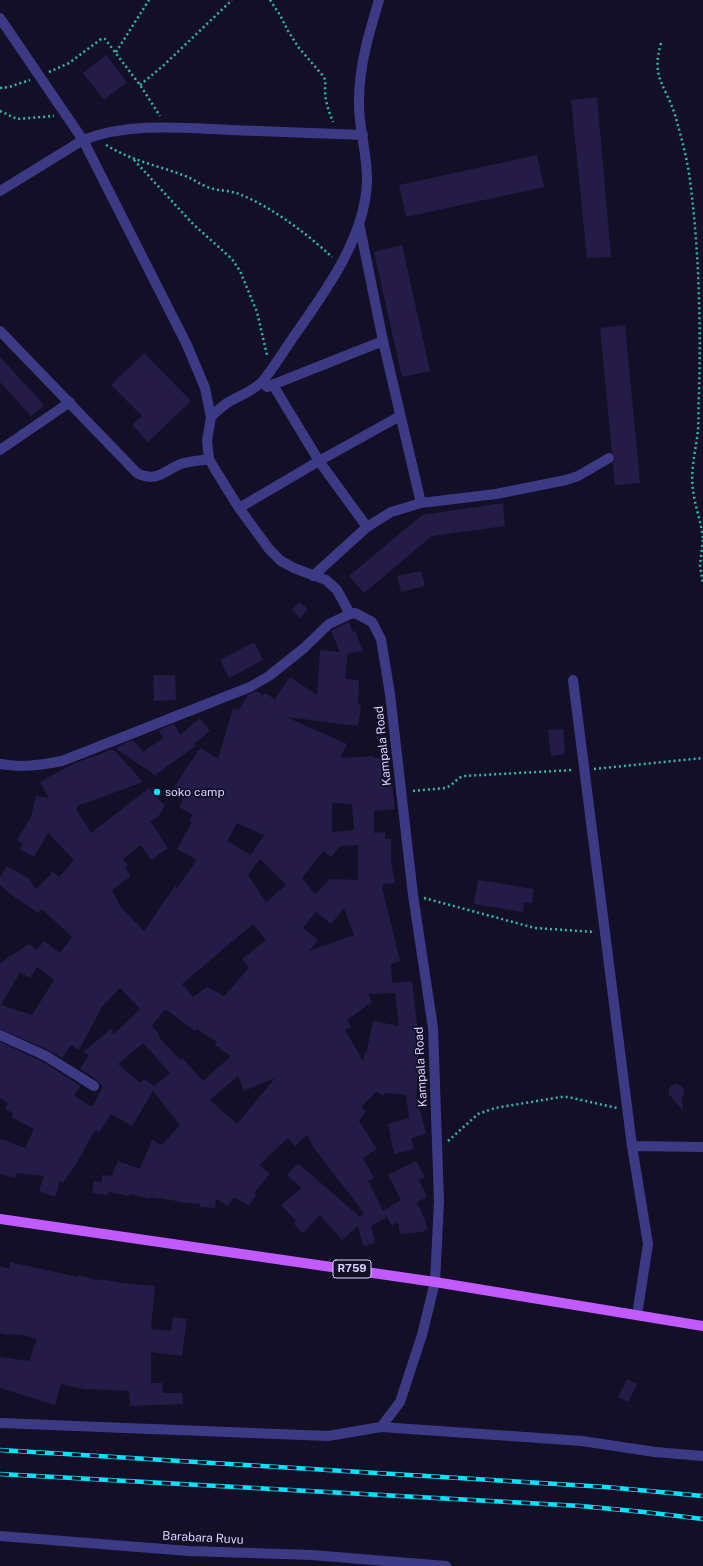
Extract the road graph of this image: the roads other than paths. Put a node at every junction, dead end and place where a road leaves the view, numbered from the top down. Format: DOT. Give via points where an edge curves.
graph roads {
  1 [pos="379,0"];
  2 [pos="0,18"];
  3 [pos="363,135"];
  4 [pos="88,138"];
  5 [pos="0,191"];
  6 [pos="359,223"];
  7 [pos="0,331"];
  8 [pos="383,341"];
  9 [pos="273,385"];
  10 [pos="251,392"];
  11 [pos="70,402"];
  12 [pos="400,416"];
  13 [pos="211,417"];
  14 [pos="0,450"];
  15 [pos="609,458"];
  16 [pos="209,459"];
  17 [pos="319,461"];
  18 [pos="421,503"];
  19 [pos="240,508"];
  20 [pos="367,527"];
  21 [pos="313,576"];
  22 [pos="350,614"];
  23 [pos="573,680"];
  24 [pos="0,764"];
  25 [pos="0,1035"];
  26 [pos="94,1086"];
  27 [pos="632,1146"];
  28 [pos="703,1147"];
  29 [pos="0,1219"];
  30 [pos="435,1282"];
  31 [pos="637,1315"];
  32 [pos="703,1326"];
  33 [pos="0,1423"];
  34 [pos="381,1427"];
  35 [pos="703,1456"];
  36 [pos="0,1536"];
  37 [pos="446,1566"];
  1 -- 3 [label="street" via="363,54 360,79 358,101"];
  2 -- 4 [label="street" via="66,115"];
  3 -- 4 [label="street" via="166,126 122,130"];
  3 -- 6 [label="street" via="367,182"];
  4 -- 5 [label="street"];
  4 -- 13 [label="street" via="188,346 206,388"];
  6 -- 8 [label="street"];
  6 -- 10 [label="street" via="340,265 308,316 263,380"];
  7 -- 11 [label="street"];
  8 -- 9 [label="street"];
  8 -- 12 [label="street"];
  9 -- 10 [label="street"];
  9 -- 17 [label="street"];
  10 -- 13 [label="street" via="228,403"];
  11 -- 14 [label="street"];
  11 -- 16 [label="street" via="130,467 144,477 155,477 181,464"];
  12 -- 17 [label="street"];
  12 -- 18 [label="street"];
  13 -- 16 [label="street" via="206,441"];
  15 -- 18 [label="street" via="566,480 496,494"];
  16 -- 19 [label="street"];
  17 -- 19 [label="street"];
  17 -- 20 [label="street"];
  18 -- 20 [label="street" via="391,512"];
  19 -- 21 [label="street" via="281,561"];
  20 -- 21 [label="street"];
  21 -- 22 [label="street" via="326,580 337,590"];
  22 -- 24 [label="street" via="329,624 304,648 250,687 62,761 38,765"];
  22 -- 30 [label="street, Kampala Road" via="355,613 372,622 381,639 390,694 413,895 433,1028 439,1201"];
  23 -- 27 [label="street"];
  25 -- 26 [label="street" via="46,1056"];
  27 -- 28 [label="street"];
  27 -- 31 [label="street" via="648,1244"];
  29 -- 30 [label="main road, R759"];
  30 -- 31 [label="main road, R759"];
  30 -- 34 [label="street, Kampala Road" via="422,1335 400,1402"];
  31 -- 32 [label="main road, R759"];
  33 -- 34 [label="street" via="328,1436"];
  34 -- 35 [label="street" via="582,1441"];
  36 -- 37 [label="street, Barabara Ruvu" via="189,1551 312,1555"];
}
